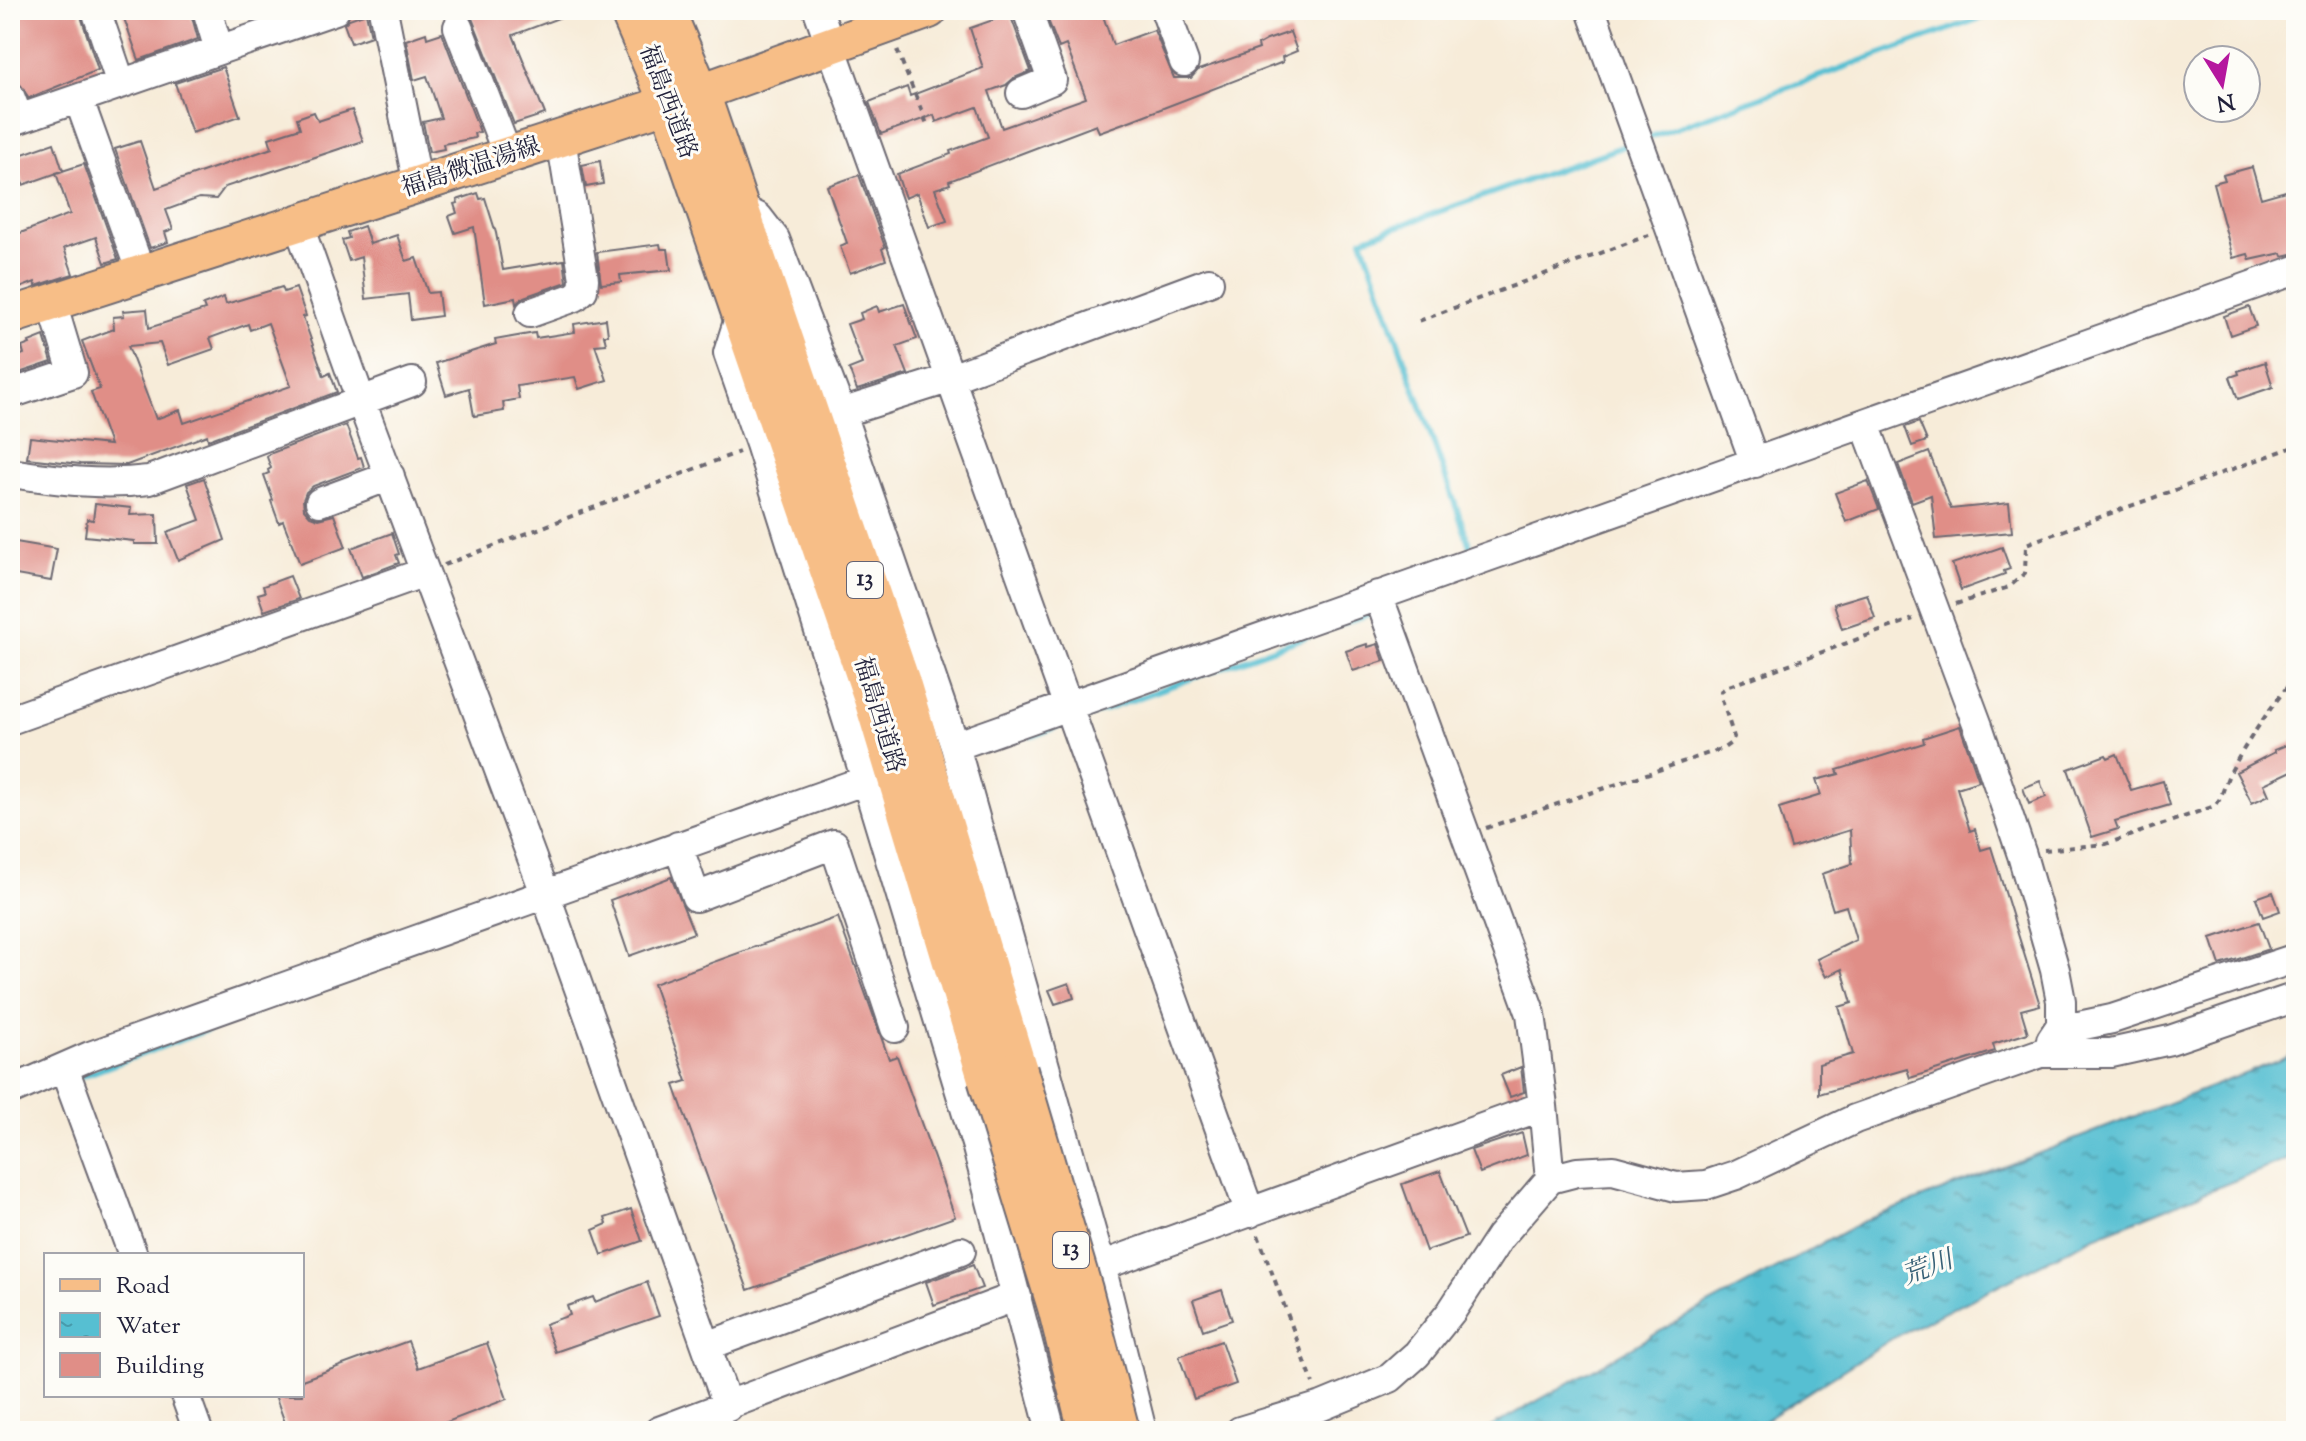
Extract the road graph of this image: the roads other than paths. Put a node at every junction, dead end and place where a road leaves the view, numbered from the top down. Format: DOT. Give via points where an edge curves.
graph roads {
  1 [pos="96,10"];
  2 [pos="207,10"];
  3 [pos="335,10"];
  4 [pos="383,10"];
  5 [pos="630,10"];
  6 [pos="664,10"];
  7 [pos="818,10"];
  8 [pos="929,10"];
  9 [pos="1027,10"];
  10 [pos="1165,10"];
  11 [pos="1591,10"];
  12 [pos="458,27"];
  13 [pos="831,46"];
  14 [pos="219,50"];
  15 [pos="1184,62"];
  16 [pos="121,84"];
  17 [pos="1021,93"];
  18 [pos="684,98"];
  19 [pos="79,100"];
  20 [pos="13,113"];
  21 [pos="561,139"];
  22 [pos="508,156"];
  23 [pos="418,185"];
  24 [pos="738,207"];
  25 [pos="298,223"];
  26 [pos="2296,270"];
  27 [pos="141,273"];
  28 [pos="1209,282"];
  29 [pos="52,303"];
  30 [pos="742,309"];
  31 [pos="530,313"];
  32 [pos="10,316"];
  33 [pos="951,378"];
  34 [pos="412,382"];
  35 [pos="10,394"];
  36 [pos="361,401"];
  37 [pos="841,413"];
  38 [pos="1865,424"];
  39 [pos="1755,463"];
  40 [pos="10,473"];
  41 [pos="390,476"];
  42 [pos="320,502"];
  43 [pos="425,572"];
  44 [pos="1378,595"];
  45 [pos="1068,705"];
  46 [pos="10,720"];
  47 [pos="955,746"];
  48 [pos="866,780"];
  49 [pos="678,846"];
  50 [pos="545,893"];
  51 [pos="2296,958"];
  52 [pos="2296,997"];
  53 [pos="2061,1025"];
  54 [pos="895,1028"];
  55 [pos="2041,1053"];
  56 [pos="64,1068"];
  57 [pos="1002,1075"];
  58 [pos="10,1091"];
  59 [pos="1543,1106"];
  60 [pos="1550,1179"];
  61 [pos="1250,1213"];
  62 [pos="961,1251"];
  63 [pos="132,1253"];
  64 [pos="1101,1266"];
  65 [pos="1017,1296"];
  66 [pos="707,1346"];
  67 [pos="186,1397"];
  68 [pos="728,1407"];
  69 [pos="198,1431"];
  70 [pos="659,1431"];
  71 [pos="1051,1431"];
  72 [pos="1089,1431"];
  73 [pos="1119,1431"];
  74 [pos="1142,1431"];
  75 [pos="1240,1431"];
  1 -- 16 [label="street"];
  2 -- 14 [label="street"];
  3 -- 14 [label="street"];
  4 -- 23 [label="street"];
  5 -- 18 [label="highway, 福島西道路 / 13"];
  6 -- 18 [label="highway, 福島西道路 / 13"];
  7 -- 13 [label="street"];
  8 -- 13 [label="main road, 福島微温湯線"];
  9 -- 17 [label="street" via="1052,80"];
  10 -- 15 [label="street"];
  11 -- 39 [label="street"];
  12 -- 22 [label="street"];
  13 -- 18 [label="main road, 福島微温湯線"];
  13 -- 33 [label="street"];
  14 -- 16 [label="street"];
  16 -- 19 [label="street"];
  18 -- 21 [label="main road, 福島微温湯線"];
  18 -- 24 [label="highway, 福島西道路 / 13"];
  18 -- 30 [label="highway, 福島西道路 / 13"];
  19 -- 20 [label="street"];
  19 -- 27 [label="street"];
  21 -- 22 [label="main road, 福島微温湯線"];
  21 -- 31 [label="street" via="583,290"];
  22 -- 23 [label="main road, 福島微温湯線"];
  23 -- 25 [label="main road, 福島微温湯線"];
  24 -- 37 [label="street" via="758,217 775,239"];
  24 -- 57 [label="highway, 福島西道路 / 13" via="900,683"];
  25 -- 27 [label="main road, 福島微温湯線"];
  25 -- 36 [label="street"];
  26 -- 38 [label="street"];
  27 -- 29 [label="main road, 福島微温湯線"];
  28 -- 33 [label="street"];
  29 -- 32 [label="main road, 福島微温湯線"];
  29 -- 35 [label="street" via="73,373"];
  30 -- 48 [label="street" via="728,353"];
  30 -- 57 [label="highway, 福島西道路 / 13"];
  33 -- 37 [label="street"];
  33 -- 45 [label="street"];
  34 -- 36 [label="street"];
  36 -- 40 [label="street" via="149,480 82,483"];
  36 -- 41 [label="street"];
  37 -- 47 [label="street"];
  38 -- 39 [label="street"];
  38 -- 53 [label="street" via="2022,855 2055,970"];
  39 -- 44 [label="street"];
  41 -- 42 [label="street"];
  41 -- 43 [label="street"];
  43 -- 46 [label="street"];
  43 -- 50 [label="street"];
  44 -- 45 [label="street"];
  44 -- 59 [label="street" via="1531,1014"];
  45 -- 47 [label="street"];
  45 -- 61 [label="street"];
  47 -- 64 [label="street"];
  48 -- 49 [label="street"];
  48 -- 65 [label="street"];
  49 -- 50 [label="street"];
  49 -- 54 [label="street" via="696,897 834,844"];
  50 -- 56 [label="street"];
  50 -- 66 [label="street"];
  51 -- 53 [label="street" via="2112,1019"];
  52 -- 55 [label="street" via="2170,1040 2111,1053"];
  53 -- 55 [label="street"];
  55 -- 60 [label="street" via="1855,1119 1706,1185 1676,1187 1613,1170"];
  56 -- 58 [label="street"];
  56 -- 63 [label="street"];
  57 -- 72 [label="highway, 福島西道路 / 13, bridge"];
  57 -- 73 [label="highway, 福島西道路 / 13, bridge" via="1082,1290"];
  59 -- 60 [label="street"];
  59 -- 61 [label="street"];
  60 -- 75 [label="street" via="1500,1237 1434,1333 1390,1378"];
  61 -- 64 [label="street"];
  62 -- 66 [label="street"];
  64 -- 74 [label="street"];
  65 -- 68 [label="street"];
  65 -- 71 [label="street"];
  66 -- 68 [label="street"];
  67 -- 69 [label="street"];
  68 -- 70 [label="street"];
}
